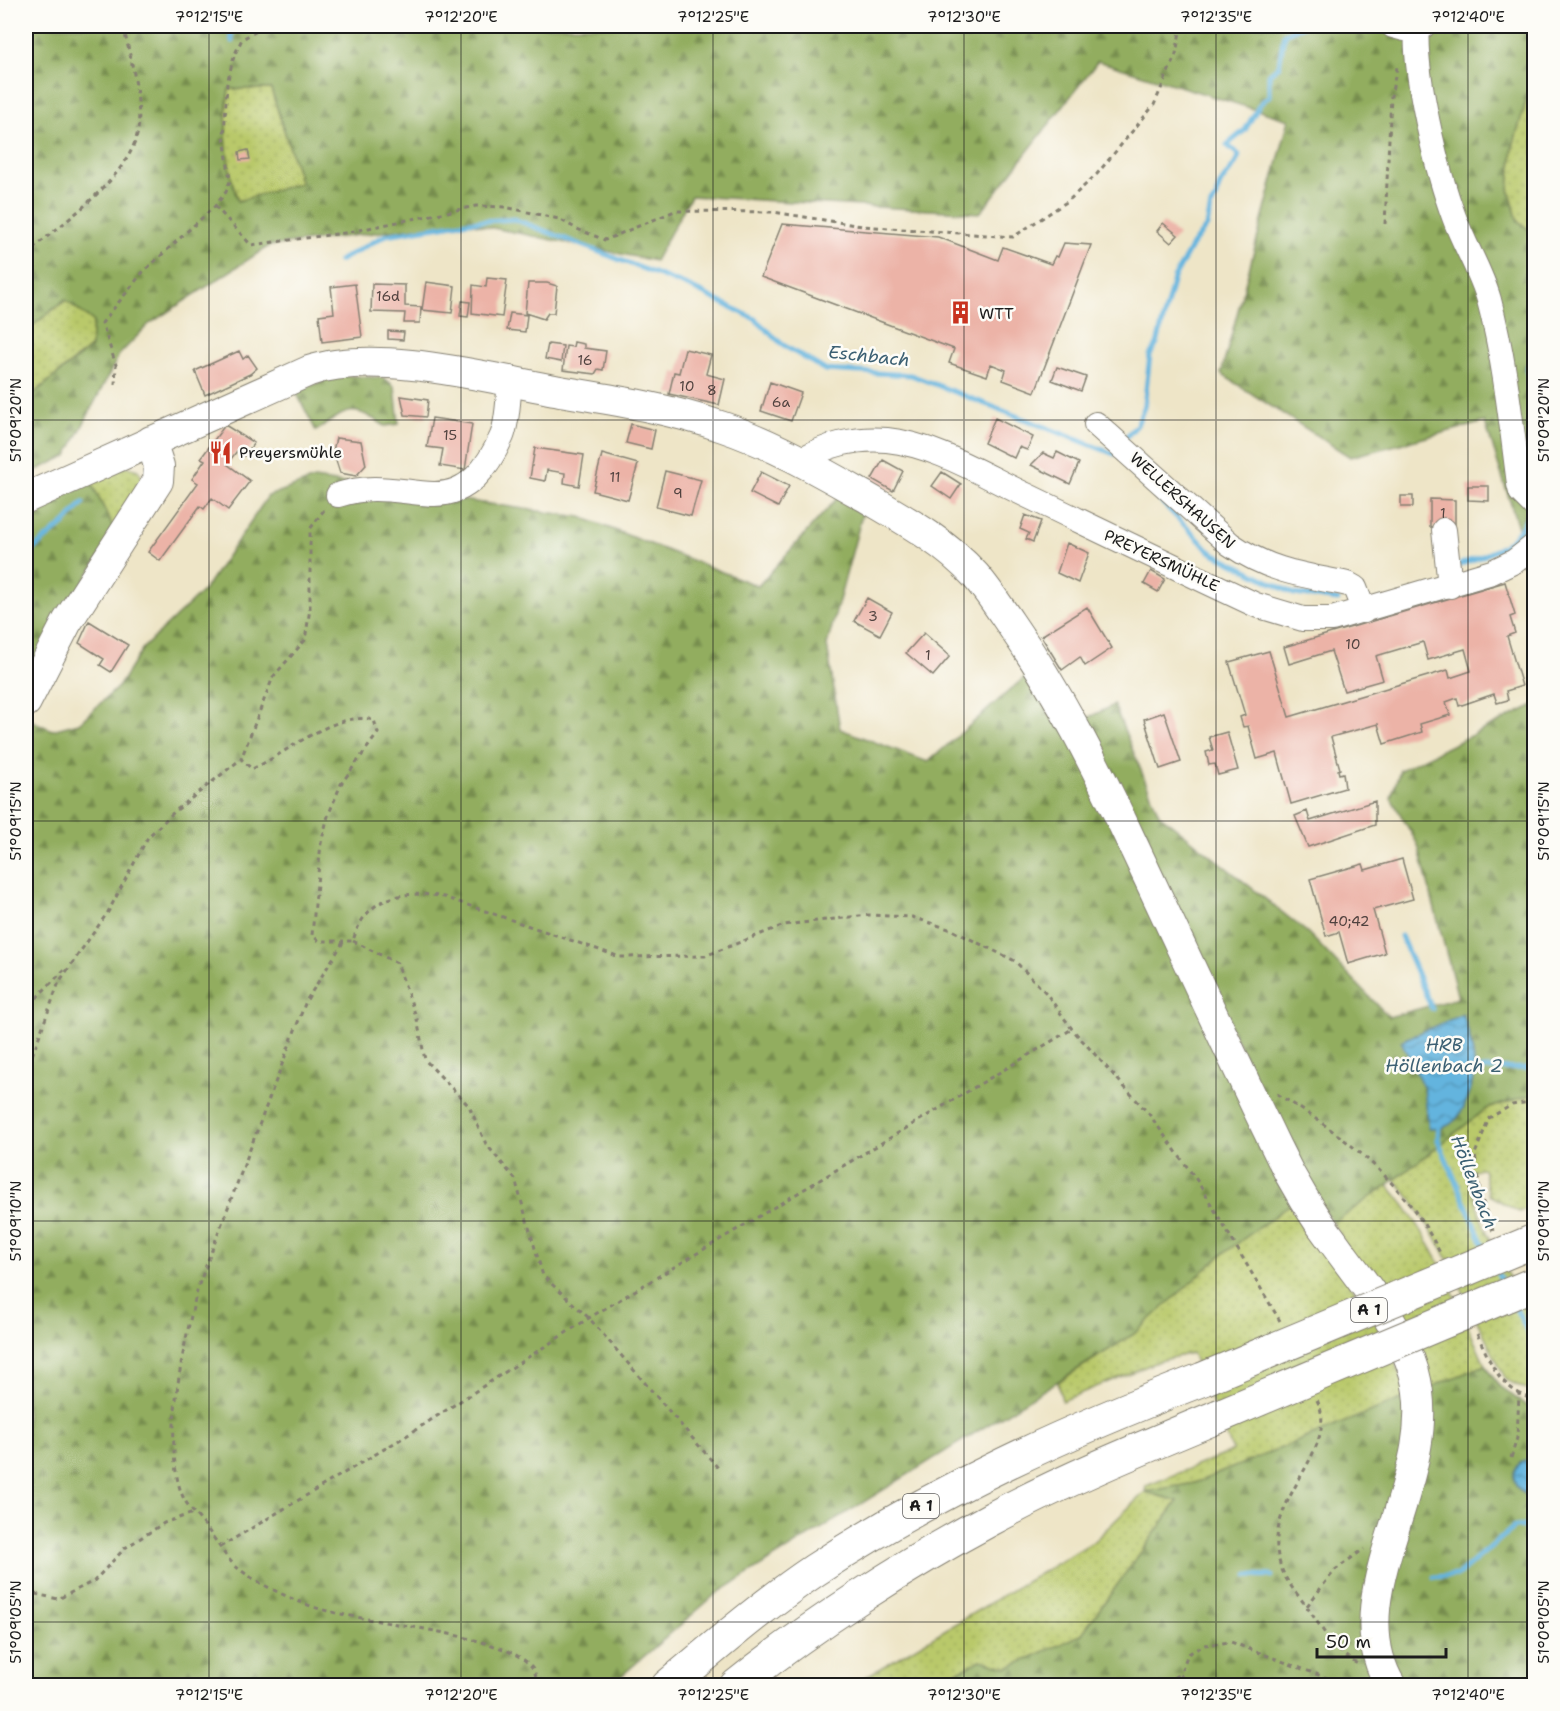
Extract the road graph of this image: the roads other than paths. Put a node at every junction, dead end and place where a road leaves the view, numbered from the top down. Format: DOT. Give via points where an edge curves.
graph roads {
  1 [pos="1393,26"];
  2 [pos="1419,27"];
  3 [pos="510,382"];
  4 [pos="1096,424"];
  5 [pos="151,441"];
  6 [pos="800,460"];
  7 [pos="338,495"];
  8 [pos="26,498"];
  9 [pos="1528,499"];
  10 [pos="1444,530"];
  11 [pos="1532,549"];
  12 [pos="1450,586"];
  13 [pos="1364,611"];
  14 [pos="26,702"];
  15 [pos="1534,1241"];
  16 [pos="1534,1284"];
  17 [pos="1387,1679"];
  18 [pos="668,1686"];
  19 [pos="736,1686"];
  1 -- 2 [label="street"];
  2 -- 9 [label="street" via="1424,97 1453,215 1485,288"];
  3 -- 5 [label="main road" via="394,364 332,365 309,371"];
  3 -- 6 [label="main road" via="692,418 755,439"];
  3 -- 7 [label="street" via="503,435 471,485 435,494 384,487"];
  4 -- 13 [label="street, WELLERSHAUSEN" via="1244,553 1280,571 1348,584 1355,588"];
  5 -- 8 [label="main road"];
  5 -- 14 [label="main road" via="159,466 158,481 67,622"];
  6 -- 13 [label="street, PREYERSMÜHLE" via="845,442 903,442 962,465 1269,610 1319,619"];
  6 -- 17 [label="main road" via="921,530 975,576 995,602 1085,745 1292,1181 1389,1319 1410,1358 1419,1392 1421,1425 1374,1612 1375,1642"];
  10 -- 12 [label="street"];
  11 -- 12 [label="street, PREYERSMÜHLE" via="1503,567"];
  12 -- 13 [label="street, PREYERSMÜHLE"];
  15 -- 18 [label="highway, A 1, bridge" via="1101,1419 904,1515 754,1614"];
  16 -- 19 [label="highway, A 1, bridge" via="1115,1460 992,1519 847,1607"];
}
